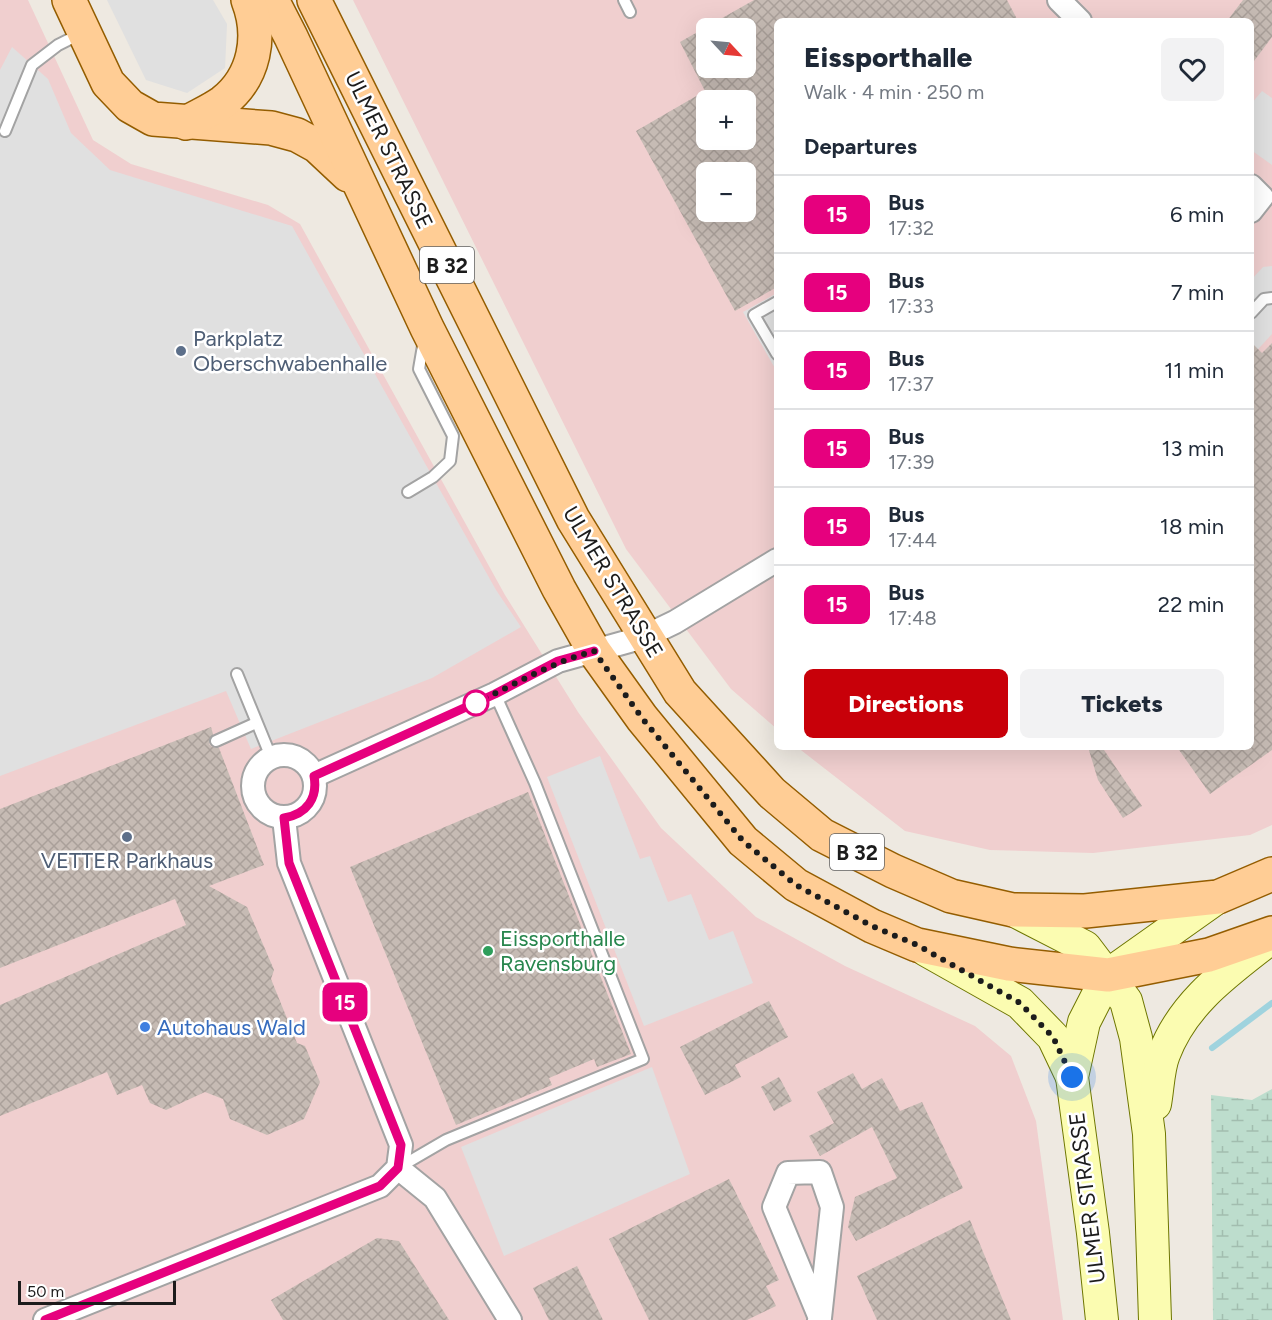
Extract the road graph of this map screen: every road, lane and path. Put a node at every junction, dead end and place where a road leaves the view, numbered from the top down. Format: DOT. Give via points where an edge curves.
graph roads {
  1 [pos="69,0"];
  2 [pos="248,0"];
  3 [pos="272,0"];
  4 [pos="624,0"];
  5 [pos="1059,0"];
  6 [pos="317,4"];
  7 [pos="630,12"];
  8 [pos="1077,18"];
  9 [pos="83,32"];
  10 [pos="186,123"];
  11 [pos="4,131"];
  12 [pos="359,184"];
  13 [pos="1272,298"];
  14 [pos="774,304"];
  15 [pos="1254,310"];
  16 [pos="426,328"];
  17 [pos="774,349"];
  18 [pos="408,492"];
  19 [pos="774,562"];
  20 [pos="644,637"];
  21 [pos="594,651"];
  22 [pos="237,674"];
  23 [pos="495,694"];
  24 [pos="256,723"];
  25 [pos="216,741"];
  26 [pos="270,758"];
  27 [pos="314,776"];
  28 [pos="284,818"];
  29 [pos="1272,874"];
  30 [pos="1218,897"];
  31 [pos="1013,910"];
  32 [pos="1272,933"];
  33 [pos="1272,937"];
  34 [pos="917,945"];
  35 [pos="1108,975"];
  36 [pos="1072,1077"];
  37 [pos="1149,1134"];
  38 [pos="398,1168"];
  39 [pos="819,1319"];
  40 [pos="45,1320"];
  41 [pos="510,1320"];
  42 [pos="1102,1320"];
  43 [pos="1155,1320"];
  1 -- 9 [label="main road"];
  2 -- 10 [label="main road" via="255,17 256,46 247,75 224,102"];
  3 -- 12 [label="main road, ULMER STRASSE / B 32"];
  4 -- 7 [label="lane"];
  5 -- 8 [label="street"];
  6 -- 20 [label="main road, ULMER STRASSE / B 32" via="573,519"];
  9 -- 10 [label="main road" via="108,83 130,106 153,119"];
  9 -- 11 [label="lane" via="32,65"];
  10 -- 12 [label="main road" via="271,128 297,135 317,146"];
  12 -- 16 [label="main road, ULMER STRASSE / B 32"];
  13 -- 15 [label="lane" via="1264,299"];
  14 -- 17 [label="lane" via="754,315"];
  16 -- 18 [label="lane" via="419,369 453,436 450,461"];
  16 -- 21 [label="main road, ULMER STRASSE / B 32"];
  19 -- 20 [label="street"];
  20 -- 21 [label="street"];
  20 -- 31 [label="main road, ULMER STRASSE / B 32" via="680,692 772,793 822,835 951,896"];
  21 -- 23 [label="street" via="558,661"];
  21 -- 34 [label="main road, ULMER STRASSE / B 32" via="642,718 743,841 796,885"];
  22 -- 24 [label="lane"];
  23 -- 27 [label="street"];
  23 -- 38 [label="lane" via="535,783 643,1059 446,1140"];
  24 -- 25 [label="lane"];
  24 -- 26 [label="lane"];
  26 -- 27 [label="street" via="281,755 301,759"];
  26 -- 28 [label="street" via="257,770 252,788 259,806"];
  27 -- 28 [label="street" via="310,805"];
  28 -- 38 [label="street" via="289,863 401,1145"];
  29 -- 30 [label="main road, B 32"];
  30 -- 31 [label="main road, B 32" via="1085,911"];
  30 -- 35 [label="main road, ULMER STRASSE"];
  31 -- 35 [label="main road, ULMER STRASSE" via="1085,947"];
  32 -- 35 [label="main road, B 32" via="1209,954"];
  33 -- 37 [label="main road" via="1210,985 1183,1015 1163,1055"];
  34 -- 35 [label="main road, B 32" via="1009,964"];
  34 -- 36 [label="main road" via="1020,1003 1053,1037"];
  35 -- 36 [label="main road, ULMER STRASSE" via="1084,1022"];
  35 -- 37 [label="main road, ULMER STRASSE" via="1126,1001 1136,1038"];
  36 -- 42 [label="main road, ULMER STRASSE"];
  37 -- 43 [label="main road, ULMER STRASSE"];
  38 -- 40 [label="street" via="380,1186"];
  38 -- 41 [label="street" via="435,1198"];
  39 -- 39 [label="street" via="774,1207 788,1173 820,1172 832,1207"];
}
